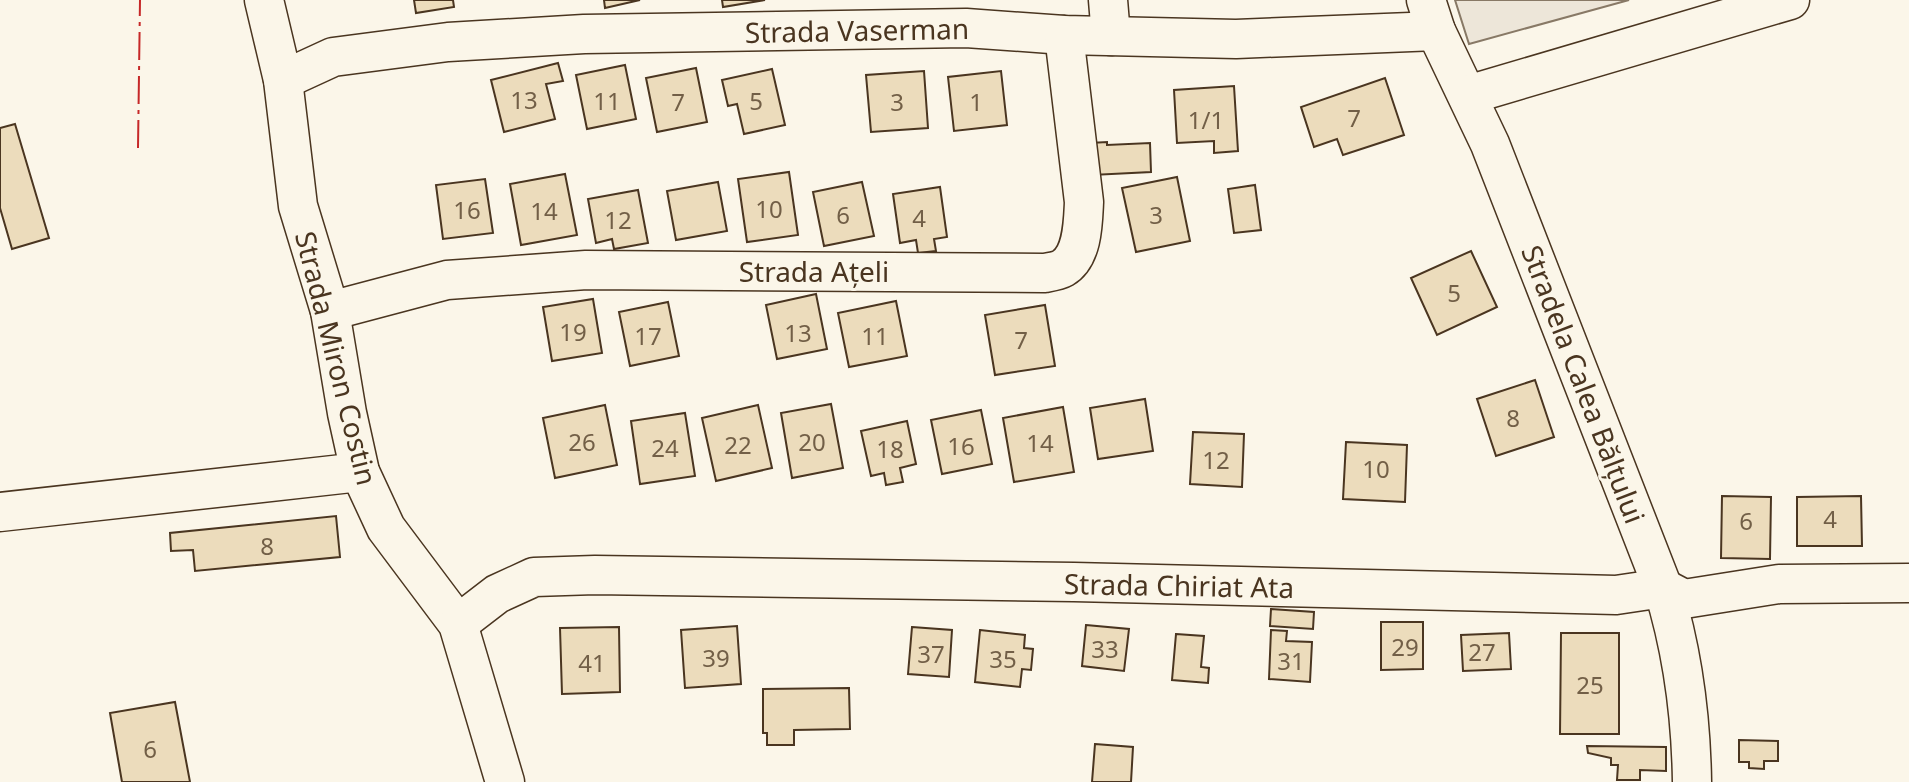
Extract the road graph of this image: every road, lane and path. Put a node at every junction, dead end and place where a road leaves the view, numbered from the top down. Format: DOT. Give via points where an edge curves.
graph roads {
  1 [pos="264,0"];
  2 [pos="1790,0"];
  3 [pos="1431,16"];
  4 [pos="1109,18"];
  5 [pos="1064,35"];
  6 [pos="283,80"];
  7 [pos="1468,95"];
  8 [pos="330,311"];
  9 [pos="360,472"];
  10 [pos="0,512"];
  11 [pos="1909,583"];
  12 [pos="1663,588"];
  13 [pos="458,624"];
  14 [pos="505,782"];
  15 [pos="1692,782"];
  1 -- 6 [label="street, Strada Miron Costin"];
  2 -- 7 [label="street"];
  3 -- 4 [label="street, Strada Vaserman" via="1236,39"];
  3 -- 7 [label="street, Stradela Calea Bălțului"];
  4 -- 5 [label="street, Strada Vaserman"];
  5 -- 6 [label="street, Strada Vaserman" via="966,28 584,34 448,42 333,57"];
  5 -- 8 [label="street, Strada Ațeli" via="1084,202 1074,258 1062,268 1044,273 586,270 447,280"];
  6 -- 8 [label="street, Strada Miron Costin" via="298,206"];
  7 -- 12 [label="street, Stradela Calea Bălțului"];
  8 -- 9 [label="street, Strada Miron Costin"];
  9 -- 10 [label="street"];
  9 -- 13 [label="street, Strada Miron Costin" via="386,528"];
  11 -- 12 [label="street, Strada Chiriat Ata" via="1779,584 1684,599"];
  12 -- 13 [label="street, Strada Chiriat Ata" via="1616,595 595,575 534,577 497,594"];
  12 -- 15 [label="street, Stradela Calea Bălțului" via="1691,723"];
  13 -- 14 [label="street, Strada Miron Costin"];
}
